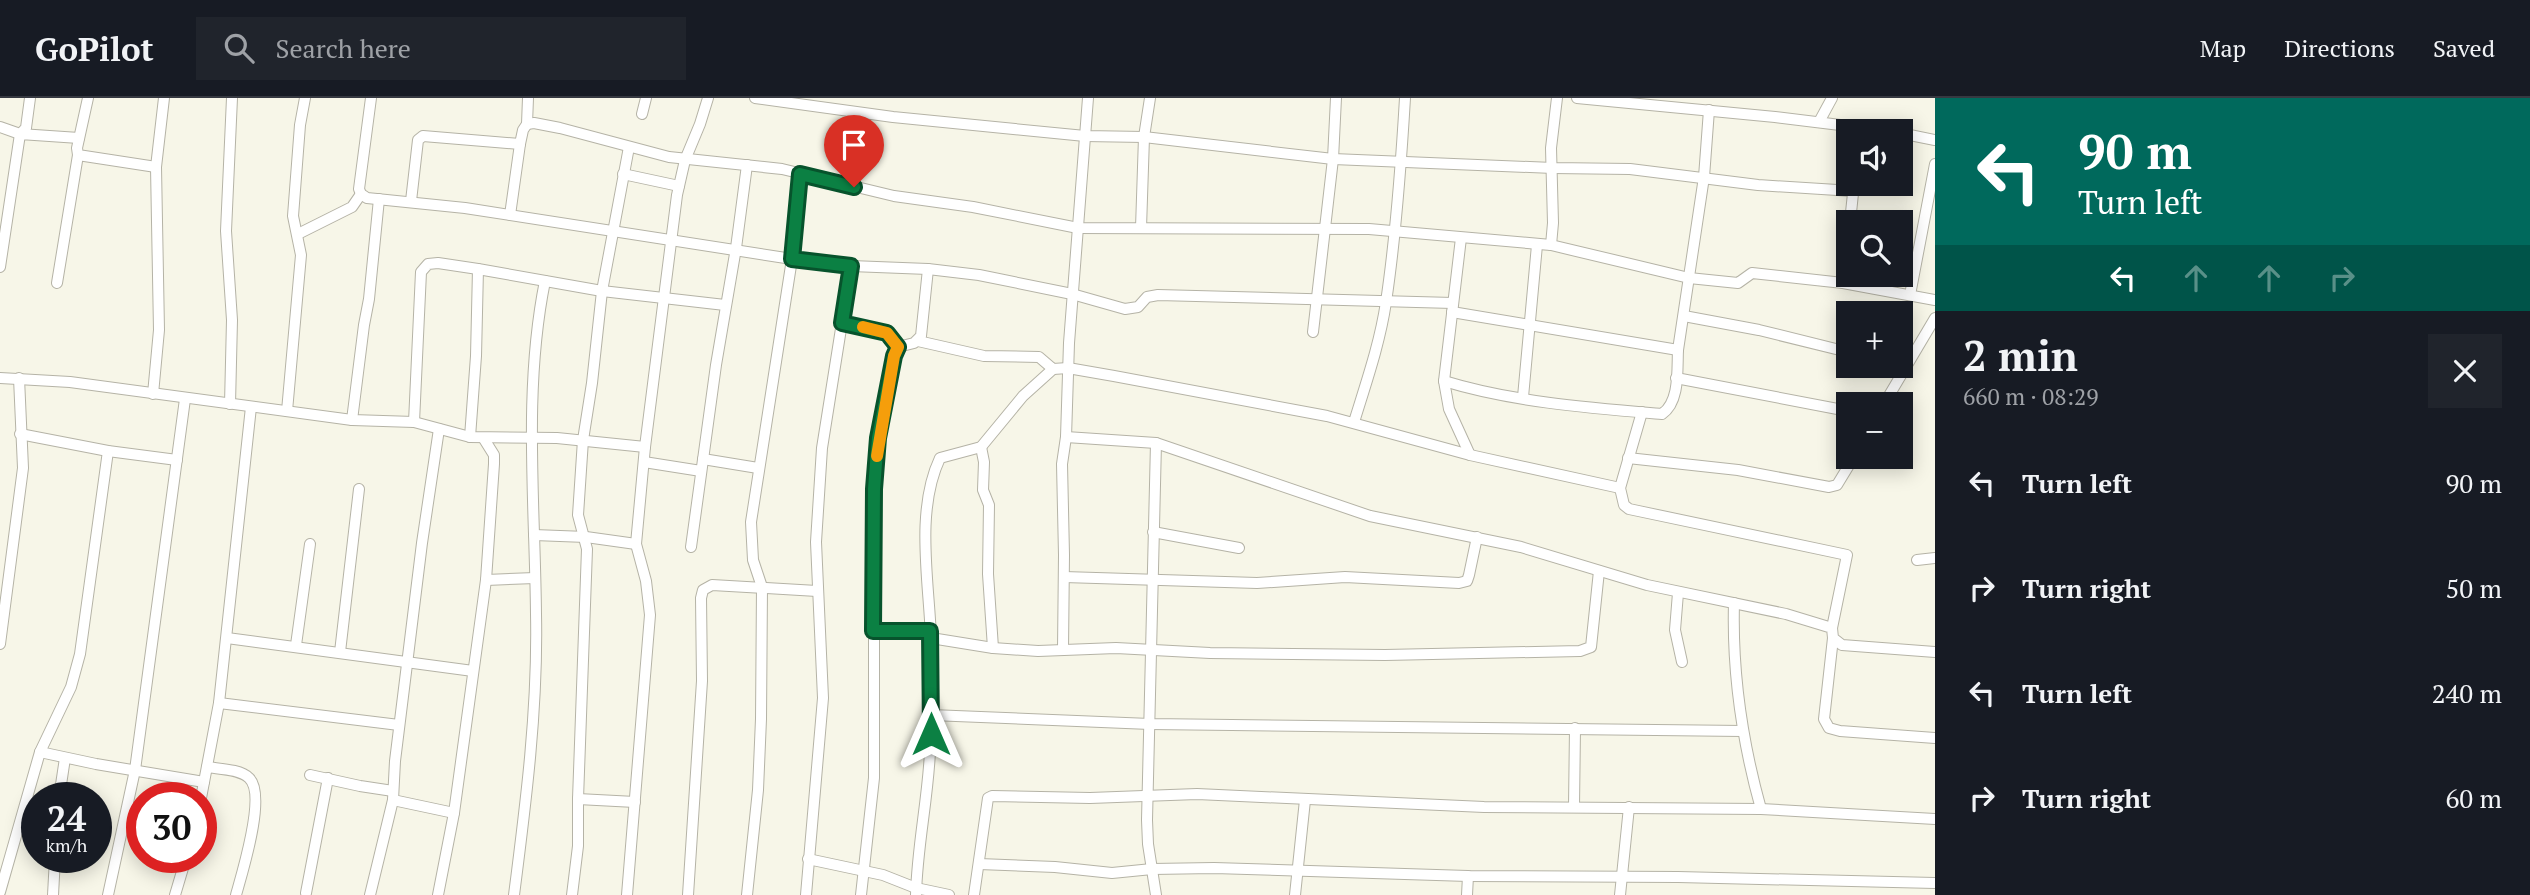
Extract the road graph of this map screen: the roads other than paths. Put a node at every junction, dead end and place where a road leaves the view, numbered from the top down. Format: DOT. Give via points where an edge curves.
graph roads {
  1 [pos="30,98"];
  2 [pos="88,98"];
  3 [pos="164,98"];
  4 [pos="232,98"];
  5 [pos="305,98"];
  6 [pos="371,98"];
  7 [pos="528,98"];
  8 [pos="646,98"];
  9 [pos="708,98"];
  10 [pos="755,98"];
  11 [pos="1088,98"];
  12 [pos="1150,98"];
  13 [pos="1336,98"];
  14 [pos="1405,98"];
  15 [pos="1557,98"];
  16 [pos="1577,98"];
  17 [pos="1832,98"];
  18 [pos="1709,110"];
  19 [pos="642,114"];
  20 [pos="1819,122"];
  21 [pos="527,124"];
  22 [pos="1836,125"];
  23 [pos="0,127"];
  24 [pos="20,134"];
  25 [pos="1086,136"];
  26 [pos="1913,136"];
  27 [pos="1144,137"];
  28 [pos="79,138"];
  29 [pos="1935,140"];
  30 [pos="520,144"];
  31 [pos="629,147"];
  32 [pos="78,155"];
  33 [pos="1333,159"];
  34 [pos="685,160"];
  35 [pos="1401,162"];
  36 [pos="1935,164"];
  37 [pos="747,165"];
  38 [pos="156,167"];
  39 [pos="1553,168"];
  40 [pos="623,174"];
  41 [pos="800,174"];
  42 [pos="1704,177"];
  43 [pos="679,186"];
  44 [pos="1836,187"];
  45 [pos="361,194"];
  46 [pos="379,199"];
  47 [pos="411,201"];
  48 [pos="510,215"];
  49 [pos="1078,228"];
  50 [pos="1141,229"];
  51 [pos="1325,229"];
  52 [pos="612,231"];
  53 [pos="1394,231"];
  54 [pos="298,234"];
  55 [pos="1461,237"];
  56 [pos="673,239"];
  57 [pos="1537,245"];
  58 [pos="1551,246"];
  59 [pos="736,248"];
  60 [pos="792,259"];
  61 [pos="851,266"];
  62 [pos="0,267"];
  63 [pos="478,269"];
  64 [pos="928,269"];
  65 [pos="1689,278"];
  66 [pos="545,281"];
  67 [pos="57,283"];
  68 [pos="1836,283"];
  69 [pos="1861,287"];
  70 [pos="602,291"];
  71 [pos="1072,294"];
  72 [pos="1910,295"];
  73 [pos="666,297"];
  74 [pos="1318,300"];
  75 [pos="1935,300"];
  76 [pos="1386,302"];
  77 [pos="725,305"];
  78 [pos="1452,308"];
  79 [pos="1684,316"];
  80 [pos="1935,318"];
  81 [pos="842,323"];
  82 [pos="1528,324"];
  83 [pos="1312,332"];
  84 [pos="918,341"];
  85 [pos="898,347"];
  86 [pos="1836,349"];
  87 [pos="1678,350"];
  88 [pos="1913,352"];
  89 [pos="1068,368"];
  90 [pos="1053,369"];
  91 [pos="0,378"];
  92 [pos="19,378"];
  93 [pos="1676,378"];
  94 [pos="1444,381"];
  95 [pos="153,394"];
  96 [pos="1522,397"];
  97 [pos="185,399"];
  98 [pos="230,404"];
  99 [pos="251,407"];
  100 [pos="1836,409"];
  101 [pos="287,411"];
  102 [pos="1642,412"];
  103 [pos="352,420"];
  104 [pos="414,422"];
  105 [pos="1354,422"];
  106 [pos="439,429"];
  107 [pos="20,434"];
  108 [pos="470,437"];
  109 [pos="534,437"];
  110 [pos="1066,437"];
  111 [pos="484,439"];
  112 [pos="583,440"];
  113 [pos="1156,443"];
  114 [pos="645,447"];
  115 [pos="981,447"];
  116 [pos="1173,448"];
  117 [pos="108,451"];
  118 [pos="1470,455"];
  119 [pos="1628,458"];
  120 [pos="703,459"];
  121 [pos="177,460"];
  122 [pos="644,462"];
  123 [pos="1156,467"];
  124 [pos="758,468"];
  125 [pos="1847,469"];
  126 [pos="701,471"];
  127 [pos="1620,488"];
  128 [pos="359,489"];
  129 [pos="1153,533"];
  130 [pos="534,535"];
  131 [pos="586,537"];
  132 [pos="1477,537"];
  133 [pos="310,544"];
  134 [pos="636,544"];
  135 [pos="691,547"];
  136 [pos="1239,548"];
  137 [pos="1935,558"];
  138 [pos="1917,560"];
  139 [pos="1599,571"];
  140 [pos="535,578"];
  141 [pos="1064,578"];
  142 [pos="486,580"];
  143 [pos="1155,580"];
  144 [pos="762,587"];
  145 [pos="817,591"];
  146 [pos="1678,593"];
  147 [pos="1734,603"];
  148 [pos="873,631"];
  149 [pos="1832,633"];
  150 [pos="930,634"];
  151 [pos="227,638"];
  152 [pos="0,644"];
  153 [pos="296,645"];
  154 [pos="993,648"];
  155 [pos="1063,649"];
  156 [pos="1152,650"];
  157 [pos="340,652"];
  158 [pos="1935,652"];
  159 [pos="408,662"];
  160 [pos="1682,662"];
  161 [pos="473,671"];
  162 [pos="219,703"];
  163 [pos="931,715"];
  164 [pos="400,724"];
  165 [pos="1150,724"];
  166 [pos="1575,728"];
  167 [pos="1743,731"];
  168 [pos="1935,738"];
  169 [pos="40,752"];
  170 [pos="65,758"];
  171 [pos="207,768"];
  172 [pos="135,770"];
  173 [pos="310,775"];
  174 [pos="328,778"];
  175 [pos="61,782"];
  176 [pos="204,782"];
  177 [pos="393,795"];
  178 [pos="1149,796"];
  179 [pos="578,799"];
  180 [pos="1304,800"];
  181 [pos="635,802"];
  182 [pos="1574,807"];
  183 [pos="1629,807"];
  184 [pos="1761,809"];
  185 [pos="454,813"];
  186 [pos="1935,819"];
  187 [pos="808,859"];
  188 [pos="979,864"];
  189 [pos="1152,869"];
  190 [pos="863,870"];
  191 [pos="1296,870"];
  192 [pos="54,873"];
  193 [pos="182,873"];
  194 [pos="1468,876"];
  195 [pos="1622,877"];
  196 [pos="1935,883"];
  197 [pos="0,892"];
  198 [pos="306,892"];
  199 [pos="916,892"];
  200 [pos="52,895"];
  201 [pos="108,895"];
  202 [pos="175,895"];
  203 [pos="236,895"];
  204 [pos="370,895"];
  205 [pos="438,895"];
  206 [pos="514,895"];
  207 [pos="572,895"];
  208 [pos="627,895"];
  209 [pos="688,895"];
  210 [pos="747,895"];
  211 [pos="806,895"];
  212 [pos="861,895"];
  213 [pos="949,895"];
  214 [pos="974,895"];
  215 [pos="1156,895"];
  216 [pos="1295,895"];
  217 [pos="1467,895"];
  218 [pos="1620,895"];
  1 -- 24 [label="street" via="26,128"];
  2 -- 28 [label="street"];
  3 -- 38 [label="street"];
  4 -- 98 [label="street" via="226,181 232,320"];
  5 -- 54 [label="street" via="293,208"];
  6 -- 45 [label="street"];
  7 -- 21 [label="street"];
  8 -- 19 [label="street"];
  9 -- 34 [label="street"];
  10 -- 25 [label="street" via="881,116"];
  11 -- 25 [label="street"];
  12 -- 27 [label="street"];
  13 -- 33 [label="street"];
  14 -- 35 [label="street"];
  15 -- 39 [label="street"];
  16 -- 18 [label="street"];
  17 -- 20 [label="street"];
  18 -- 20 [label="street"];
  18 -- 42 [label="street"];
  20 -- 22 [label="street"];
  21 -- 30 [label="street"];
  21 -- 31 [label="street"];
  23 -- 24 [label="street"];
  24 -- 28 [label="street"];
  24 -- 62 [label="street"];
  25 -- 27 [label="street"];
  25 -- 49 [label="street"];
  26 -- 29 [label="street"];
  27 -- 33 [label="street"];
  27 -- 50 [label="street"];
  28 -- 32 [label="street"];
  30 -- 47 [label="street" via="423,136 418,140"];
  30 -- 48 [label="street"];
  31 -- 34 [label="street"];
  31 -- 40 [label="street"];
  32 -- 38 [label="street"];
  32 -- 67 [label="street"];
  33 -- 35 [label="street"];
  33 -- 51 [label="street"];
  34 -- 37 [label="street"];
  34 -- 43 [label="street"];
  35 -- 39 [label="street"];
  35 -- 53 [label="street"];
  36 -- 72 [label="street"];
  37 -- 41 [label="street"];
  37 -- 59 [label="street"];
  38 -- 95 [label="street" via="159,330"];
  39 -- 42 [label="street" via="1630,169"];
  39 -- 58 [label="street"];
  40 -- 43 [label="street"];
  40 -- 52 [label="street"];
  41 -- 49 [label="street"];
  41 -- 60 [label="street"];
  42 -- 44 [label="street" via="1758,185"];
  42 -- 65 [label="street"];
  43 -- 56 [label="street"];
  45 -- 46 [label="street"];
  45 -- 54 [label="street" via="352,207"];
  46 -- 47 [label="street"];
  46 -- 103 [label="street"];
  47 -- 48 [label="street"];
  48 -- 52 [label="street"];
  49 -- 50 [label="street"];
  49 -- 71 [label="street"];
  50 -- 51 [label="street"];
  51 -- 53 [label="street"];
  51 -- 74 [label="street"];
  52 -- 56 [label="street"];
  52 -- 70 [label="street"];
  53 -- 55 [label="street"];
  53 -- 76 [label="street"];
  54 -- 101 [label="street" via="301,255"];
  55 -- 57 [label="street"];
  55 -- 78 [label="street"];
  56 -- 59 [label="street"];
  56 -- 73 [label="street"];
  57 -- 58 [label="street"];
  57 -- 82 [label="street"];
  58 -- 65 [label="street"];
  59 -- 60 [label="street"];
  59 -- 77 [label="street"];
  60 -- 61 [label="street"];
  60 -- 124 [label="street"];
  61 -- 64 [label="street"];
  61 -- 81 [label="street"];
  63 -- 66 [label="street"];
  63 -- 104 [label="street" via="438,263 428,264 421,272"];
  63 -- 108 [label="street"];
  64 -- 71 [label="street"];
  64 -- 84 [label="street"];
  65 -- 68 [label="street" via="1738,283 1752,273"];
  65 -- 79 [label="street"];
  66 -- 70 [label="street"];
  66 -- 109 [label="street" via="535,346"];
  69 -- 72 [label="street"];
  70 -- 73 [label="street"];
  70 -- 112 [label="street"];
  71 -- 74 [label="street" via="1125,309 1158,295"];
  71 -- 89 [label="street"];
  72 -- 75 [label="street"];
  73 -- 77 [label="street"];
  73 -- 114 [label="street"];
  74 -- 76 [label="street"];
  74 -- 83 [label="street"];
  76 -- 78 [label="street"];
  76 -- 105 [label="street"];
  77 -- 120 [label="street"];
  78 -- 82 [label="street"];
  78 -- 94 [label="street"];
  79 -- 86 [label="street"];
  79 -- 87 [label="street"];
  80 -- 88 [label="street"];
  81 -- 85 [label="street" via="887,333"];
  81 -- 145 [label="street" via="822,448"];
  82 -- 87 [label="street"];
  82 -- 96 [label="street"];
  84 -- 85 [label="street"];
  84 -- 90 [label="street" via="984,356 1039,357"];
  85 -- 148 [label="street" via="878,438"];
  87 -- 93 [label="street"];
  89 -- 90 [label="street"];
  89 -- 105 [label="street"];
  89 -- 110 [label="street"];
  90 -- 115 [label="street" via="1023,396"];
  91 -- 92 [label="street"];
  92 -- 95 [label="street"];
  92 -- 107 [label="street"];
  93 -- 100 [label="street"];
  93 -- 102 [label="street" via="1667,411"];
  94 -- 96 [label="street"];
  94 -- 118 [label="street" via="1449,409"];
  95 -- 97 [label="street"];
  96 -- 102 [label="street"];
  97 -- 98 [label="street"];
  97 -- 121 [label="street"];
  98 -- 99 [label="street"];
  99 -- 101 [label="street"];
  99 -- 151 [label="street"];
  101 -- 103 [label="street"];
  102 -- 119 [label="street"];
  103 -- 104 [label="street"];
  104 -- 106 [label="street"];
  105 -- 118 [label="street"];
  106 -- 108 [label="street"];
  106 -- 159 [label="street"];
  107 -- 117 [label="street"];
  107 -- 152 [label="street" via="21,483"];
  108 -- 111 [label="street"];
  109 -- 111 [label="street"];
  109 -- 112 [label="street"];
  109 -- 130 [label="street"];
  110 -- 113 [label="street"];
  110 -- 141 [label="street" via="1062,464"];
  111 -- 142 [label="street" via="495,464"];
  112 -- 114 [label="street"];
  112 -- 131 [label="street" via="578,515"];
  113 -- 116 [label="street"];
  113 -- 123 [label="street"];
  114 -- 122 [label="street"];
  115 -- 150 [label="street" via="940,458 935,468 925,561"];
  115 -- 154 [label="street" via="983,491 989,505"];
  116 -- 123 [label="street"];
  116 -- 132 [label="street" via="1370,516"];
  117 -- 121 [label="street"];
  117 -- 169 [label="street" via="80,654 71,687"];
  118 -- 127 [label="street"];
  119 -- 125 [label="street" via="1738,470 1829,487 1837,485"];
  119 -- 127 [label="street"];
  120 -- 124 [label="street"];
  120 -- 126 [label="street"];
  121 -- 172 [label="street"];
  122 -- 126 [label="street"];
  122 -- 134 [label="street"];
  123 -- 129 [label="street"];
  124 -- 144 [label="street" via="751,544"];
  126 -- 135 [label="street"];
  127 -- 149 [label="street" via="1622,502 1629,509 1847,555"];
  128 -- 157 [label="street"];
  129 -- 136 [label="street"];
  129 -- 143 [label="street"];
  130 -- 131 [label="street"];
  130 -- 140 [label="street"];
  131 -- 134 [label="street"];
  131 -- 179 [label="street"];
  132 -- 139 [label="street"];
  132 -- 143 [label="street" via="1469,575 1459,583 1327,577 1257,583"];
  133 -- 153 [label="street"];
  134 -- 181 [label="street" via="650,615"];
  137 -- 138 [label="street"];
  139 -- 146 [label="street"];
  139 -- 156 [label="street" via="1591,647 1580,651 1372,655"];
  140 -- 142 [label="street"];
  140 -- 206 [label="street" via="535,686"];
  141 -- 143 [label="street"];
  141 -- 155 [label="street"];
  142 -- 161 [label="street"];
  143 -- 156 [label="street"];
  144 -- 145 [label="street"];
  144 -- 209 [label="street" via="712,585 703,590 701,598 702,681"];
  144 -- 210 [label="street" via="758,790"];
  145 -- 187 [label="street" via="823,698"];
  146 -- 147 [label="street"];
  146 -- 160 [label="street" via="1675,630"];
  147 -- 149 [label="street" via="1786,614"];
  147 -- 167 [label="street" via="1734,678"];
  148 -- 150 [label="street"];
  148 -- 190 [label="street" via="874,778"];
  149 -- 158 [label="street" via="1842,645"];
  149 -- 168 [label="street" via="1824,719 1829,728"];
  150 -- 154 [label="street"];
  150 -- 163 [label="street"];
  151 -- 153 [label="street"];
  151 -- 162 [label="street"];
  153 -- 157 [label="street"];
  154 -- 155 [label="street"];
  155 -- 156 [label="street"];
  156 -- 165 [label="street"];
  157 -- 159 [label="street"];
  159 -- 161 [label="street"];
  159 -- 164 [label="street"];
  161 -- 185 [label="street"];
  162 -- 164 [label="street"];
  162 -- 171 [label="street"];
  163 -- 165 [label="street"];
  163 -- 199 [label="street"];
  164 -- 177 [label="street"];
  165 -- 166 [label="street"];
  165 -- 178 [label="street"];
  166 -- 167 [label="street"];
  166 -- 182 [label="street"];
  167 -- 184 [label="street"];
  169 -- 170 [label="street"];
  169 -- 197 [label="street"];
  170 -- 172 [label="street"];
  170 -- 175 [label="street"];
  171 -- 176 [label="street"];
  171 -- 203 [label="street" via="242,773 256,792"];
  172 -- 176 [label="street"];
  172 -- 201 [label="street"];
  173 -- 174 [label="street"];
  174 -- 177 [label="street"];
  174 -- 198 [label="street"];
  177 -- 185 [label="street"];
  177 -- 204 [label="street"];
  178 -- 180 [label="street"];
  178 -- 188 [label="street" via="992,796"];
  178 -- 189 [label="street"];
  179 -- 181 [label="street"];
  179 -- 207 [label="street"];
  180 -- 182 [label="street"];
  180 -- 191 [label="street"];
  181 -- 208 [label="street"];
  182 -- 183 [label="street"];
  183 -- 184 [label="street"];
  183 -- 195 [label="street"];
  184 -- 186 [label="street"];
  185 -- 205 [label="street"];
  187 -- 190 [label="street"];
  187 -- 211 [label="street"];
  188 -- 189 [label="street" via="1112,873"];
  188 -- 214 [label="street"];
  189 -- 191 [label="street"];
  189 -- 215 [label="street"];
  190 -- 199 [label="street" via="883,874"];
  190 -- 212 [label="street"];
  191 -- 194 [label="street"];
  191 -- 216 [label="street"];
  192 -- 200 [label="street"];
  193 -- 202 [label="street"];
  194 -- 195 [label="street"];
  194 -- 217 [label="street"];
  195 -- 196 [label="street"];
  195 -- 218 [label="street"];
  199 -- 213 [label="street"];
}
